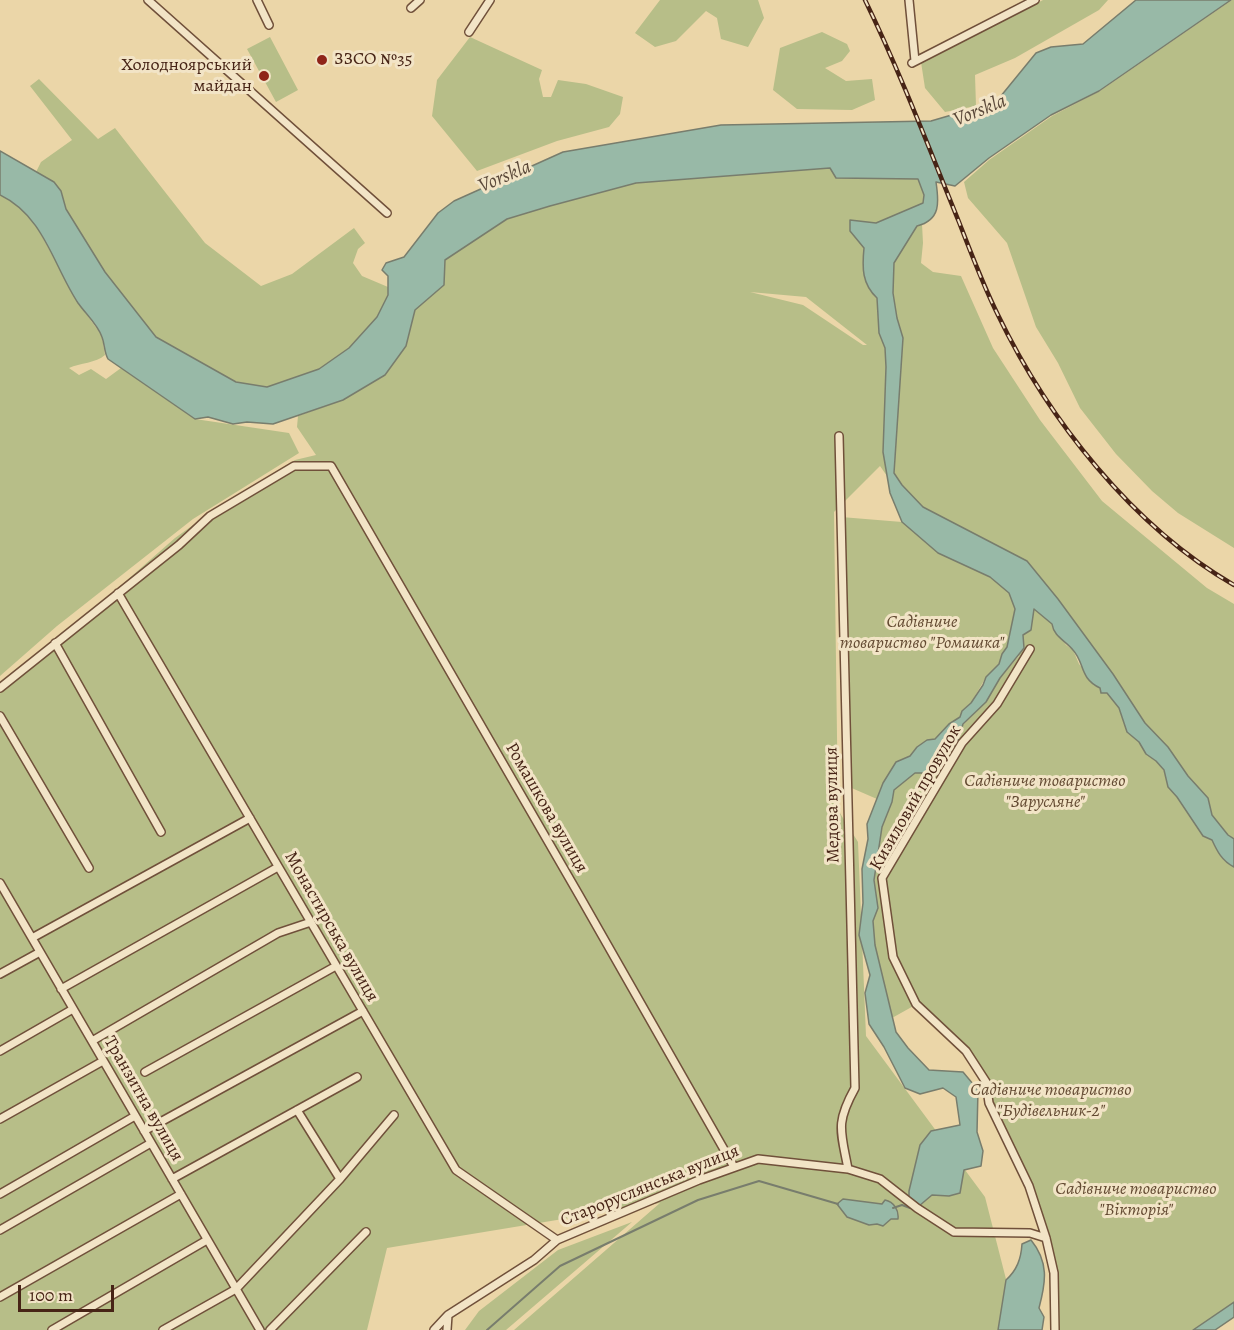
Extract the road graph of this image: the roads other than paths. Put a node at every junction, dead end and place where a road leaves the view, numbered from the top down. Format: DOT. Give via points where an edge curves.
graph roads {
  1 [pos="148,0"];
  2 [pos="257,0"];
  3 [pos="420,0"];
  4 [pos="490,0"];
  5 [pos="909,0"];
  6 [pos="1035,0"];
  7 [pos="411,8"];
  8 [pos="269,25"];
  9 [pos="469,32"];
  10 [pos="387,213"];
  11 [pos="839,436"];
  12 [pos="118,593"];
  13 [pos="55,643"];
  14 [pos="1030,649"];
  15 [pos="0,688"];
  16 [pos="0,716"];
  17 [pos="250,818"];
  18 [pos="161,831"];
  19 [pos="278,867"];
  20 [pos="89,868"];
  21 [pos="0,884"];
  22 [pos="7,896"];
  23 [pos="0,900"];
  24 [pos="311,922"];
  25 [pos="32,938"];
  26 [pos="40,952"];
  27 [pos="336,966"];
  28 [pos="0,974"];
  29 [pos="61,989"];
  30 [pos="73,1009"];
  31 [pos="363,1011"];
  32 [pos="92,1041"];
  33 [pos="0,1051"];
  34 [pos="103,1061"];
  35 [pos="145,1072"];
  36 [pos="357,1077"];
  37 [pos="297,1110"];
  38 [pos="394,1115"];
  39 [pos="135,1116"];
  40 [pos="0,1119"];
  41 [pos="144,1131"];
  42 [pos="151,1143"];
  43 [pos="734,1167"];
  44 [pos="848,1169"];
  45 [pos="172,1179"];
  46 [pos="340,1179"];
  47 [pos="0,1194"];
  48 [pos="180,1194"];
  49 [pos="0,1230"];
  50 [pos="366,1232"];
  51 [pos="1046,1238"];
  52 [pos="557,1239"];
  53 [pos="207,1240"];
  54 [pos="236,1289"];
  55 [pos="0,1297"];
  56 [pos="448,1315"];
  57 [pos="52,1330"];
  58 [pos="163,1330"];
  59 [pos="260,1330"];
  60 [pos="270,1330"];
  61 [pos="434,1330"];
  62 [pos="447,1330"];
  63 [pos="1055,1330"];
  1 -- 10 [label="street"];
  2 -- 8 [label="street"];
  3 -- 7 [label="street"];
  4 -- 9 [label="street"];
  5 -- 6 [label="street" via="914,62"];
  11 -- 44 [label="street, Медова вулиця" via="855,1088 840,1123"];
  12 -- 13 [label="street"];
  12 -- 17 [label="street, Монастирська вулиця"];
  12 -- 43 [label="street, Ромашкова вулиця" via="219,511 294,466 331,466"];
  13 -- 15 [label="street"];
  13 -- 18 [label="street"];
  14 -- 51 [label="street, Кизиловий провулок" via="998,704 962,743 882,878 893,957 916,1004 966,1051 986,1082 989,1103 1029,1186"];
  16 -- 20 [label="street"];
  17 -- 19 [label="street, Монастирська вулиця"];
  17 -- 25 [label="street"];
  19 -- 24 [label="street, Монастирська вулиця"];
  19 -- 29 [label="street"];
  21 -- 22 [label="street, Транзитна вулиця"];
  22 -- 23 [label="street"];
  22 -- 25 [label="street, Транзитна вулиця"];
  24 -- 27 [label="street, Монастирська вулиця"];
  24 -- 32 [label="street" via="278,933"];
  25 -- 26 [label="street, Транзитна вулиця"];
  26 -- 28 [label="street"];
  26 -- 29 [label="street, Транзитна вулиця"];
  27 -- 31 [label="street, Монастирська вулиця"];
  27 -- 35 [label="street"];
  29 -- 30 [label="street, Транзитна вулиця"];
  30 -- 32 [label="street, Транзитна вулиця"];
  30 -- 33 [label="street"];
  31 -- 41 [label="street"];
  31 -- 52 [label="street, Монастирська вулиця" via="456,1170"];
  32 -- 34 [label="street, Транзитна вулиця"];
  34 -- 39 [label="street, Транзитна вулиця"];
  34 -- 40 [label="street"];
  36 -- 37 [label="street"];
  37 -- 45 [label="street"];
  37 -- 46 [label="street"];
  38 -- 46 [label="street"];
  39 -- 41 [label="street, Транзитна вулиця"];
  39 -- 47 [label="street"];
  41 -- 42 [label="street, Транзитна вулиця"];
  42 -- 45 [label="street, Транзитна вулиця"];
  42 -- 49 [label="street"];
  43 -- 44 [label="street, Староруслянська вулиця" via="758,1159"];
  43 -- 52 [label="street, Староруслянська вулиця"];
  44 -- 51 [label="street, Староруслянська вулиця" via="880,1179 954,1232 1030,1233"];
  45 -- 48 [label="street, Транзитна вулиця"];
  46 -- 54 [label="street"];
  48 -- 53 [label="street, Транзитна вулиця"];
  48 -- 55 [label="street"];
  50 -- 60 [label="street"];
  51 -- 63 [label="street, Кизиловий провулок" via="1054,1273"];
  52 -- 56 [label="street, Староруслянська вулиця" via="534,1260"];
  53 -- 54 [label="street, Транзитна вулиця"];
  53 -- 57 [label="street"];
  54 -- 58 [label="street"];
  54 -- 59 [label="street, Транзитна вулиця"];
  56 -- 61 [label="street, Староруслянська вулиця"];
  56 -- 62 [label="street"];
}
